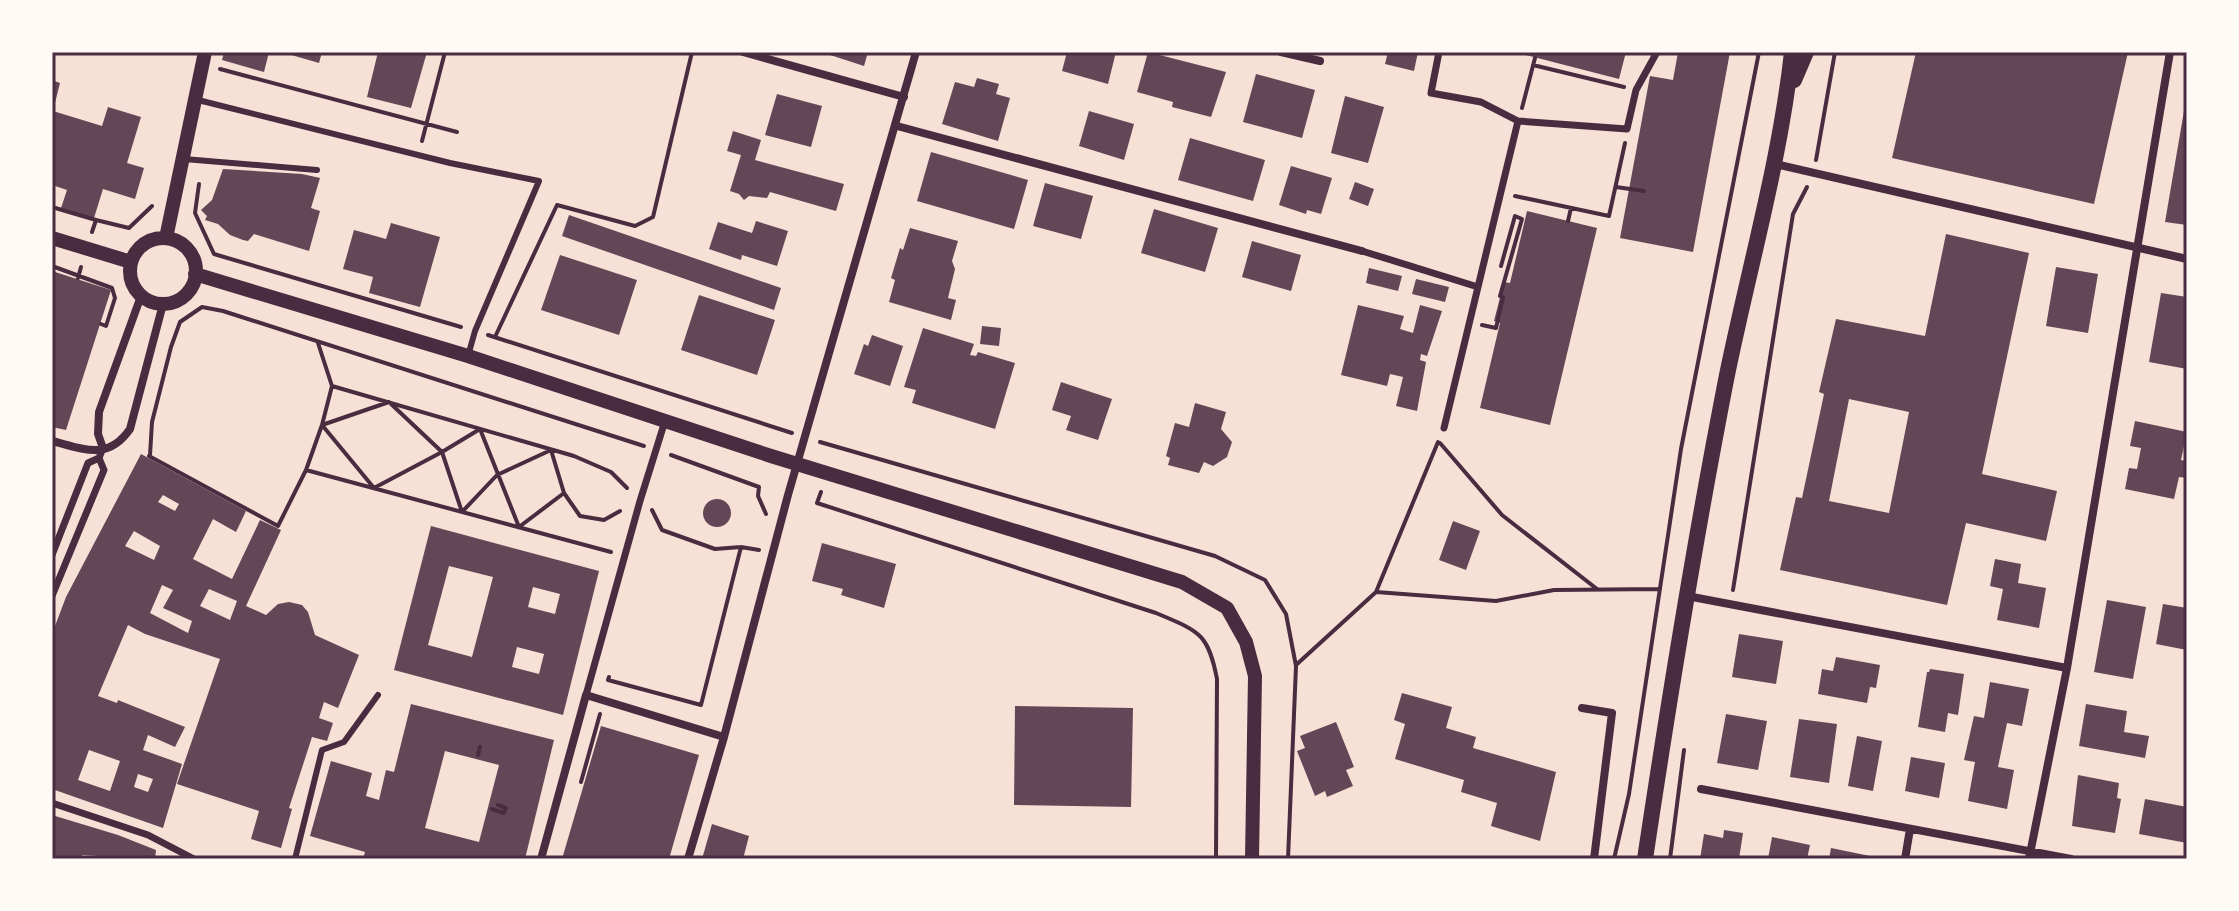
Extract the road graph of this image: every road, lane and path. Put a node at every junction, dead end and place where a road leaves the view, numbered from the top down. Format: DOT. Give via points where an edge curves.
graph roads {
  1 [pos="205,52"];
  2 [pos="445,52"];
  3 [pos="692,52"];
  4 [pos="743,52"];
  5 [pos="916,52"];
  6 [pos="1281,52"];
  7 [pos="1439,52"];
  8 [pos="1657,52"];
  9 [pos="1759,52"];
  10 [pos="1792,52"];
  11 [pos="1806,52"];
  12 [pos="1835,52"];
  13 [pos="2170,52"];
  14 [pos="1535,58"];
  15 [pos="1320,61"];
  16 [pos="1533,65"];
  17 [pos="218,69"];
  18 [pos="1636,90"];
  19 [pos="1525,94"];
  20 [pos="1787,96"];
  21 [pos="904,97"];
  22 [pos="193,99"];
  23 [pos="1518,121"];
  24 [pos="426,125"];
  25 [pos="897,126"];
  26 [pos="1627,129"];
  27 [pos="457,132"];
  28 [pos="418,155"];
  29 [pos="184,159"];
  30 [pos="1772,164"];
  31 [pos="317,170"];
  32 [pos="1814,173"];
  33 [pos="1616,187"];
  34 [pos="1644,191"];
  35 [pos="1499,193"];
  36 [pos="155,204"];
  37 [pos="52,207"];
  38 [pos="1571,208"];
  39 [pos="195,213"];
  40 [pos="96,220"];
  41 [pos="1568,221"];
  42 [pos="52,238"];
  43 [pos="166,238"];
  44 [pos="87,247"];
  45 [pos="2138,248"];
  46 [pos="1362,251"];
  47 [pos="2187,259"];
  48 [pos="131,262"];
  49 [pos="52,266"];
  50 [pos="195,274"];
  51 [pos="78,276"];
  52 [pos="1478,287"];
  53 [pos="141,296"];
  54 [pos="163,304"];
  55 [pos="103,325"];
  56 [pos="455,325"];
  57 [pos="1496,328"];
  58 [pos="317,342"];
  59 [pos="468,356"];
  60 [pos="332,386"];
  61 [pos="389,402"];
  62 [pos="665,421"];
  63 [pos="322,425"];
  64 [pos="1444,428"];
  65 [pos="480,429"];
  66 [pos="787,431"];
  67 [pos="52,441"];
  68 [pos="103,448"];
  69 [pos="551,450"];
  70 [pos="657,450"];
  71 [pos="442,452"];
  72 [pos="99,458"];
  73 [pos="798,463"];
  74 [pos="306,470"];
  75 [pos="828,473"];
  76 [pos="497,475"];
  77 [pos="374,488"];
  78 [pos="564,493"];
  79 [pos="640,501"];
  80 [pos="653,511"];
  81 [pos="462,512"];
  82 [pos="769,519"];
  83 [pos="649,526"];
  84 [pos="519,527"];
  85 [pos="763,540"];
  86 [pos="741,547"];
  87 [pos="52,555"];
  88 [pos="625,556"];
  89 [pos="1660,589"];
  90 [pos="1599,590"];
  91 [pos="1376,592"];
  92 [pos="52,596"];
  93 [pos="1686,596"];
  94 [pos="1730,604"];
  95 [pos="613,665"];
  96 [pos="1296,666"];
  97 [pos="2067,668"];
  98 [pos="378,695"];
  99 [pos="586,695"];
  100 [pos="1582,708"];
  101 [pos="724,737"];
  102 [pos="480,747"];
  103 [pos="478,755"];
  104 [pos="1701,789"];
  105 [pos="52,803"];
  106 [pos="1677,803"];
  107 [pos="498,805"];
  108 [pos="492,809"];
  109 [pos="1910,829"];
  110 [pos="2030,855"];
  111 [pos="194,859"];
  112 [pos="295,859"];
  113 [pos="541,859"];
  114 [pos="688,859"];
  115 [pos="1216,859"];
  116 [pos="1252,859"];
  117 [pos="1594,859"];
  118 [pos="1614,859"];
  119 [pos="1645,859"];
  120 [pos="1670,859"];
  121 [pos="1905,859"];
  122 [pos="2071,859"];
  1 -- 22 [label="street"];
  2 -- 24 [label="path"];
  3 -- 66 [label="path" via="653,217 635,226 557,205 495,337"];
  4 -- 21 [label="street"];
  5 -- 21 [label="street"];
  6 -- 15 [label="street"];
  7 -- 23 [label="street" via="1431,93 1481,102"];
  8 -- 18 [label="street"];
  9 -- 89 [label="path" via="1681,449"];
  10 -- 20 [label="main road"];
  11 -- 20 [label="main road"];
  12 -- 32 [label="path"];
  13 -- 45 [label="street"];
  14 -- 16 [label="path"];
  16 -- 18 [label="path"];
  16 -- 19 [label="path"];
  17 -- 24 [label="path"];
  18 -- 26 [label="street"];
  20 -- 30 [label="main road"];
  21 -- 25 [label="street"];
  22 -- 28 [label="lane"];
  22 -- 29 [label="street"];
  23 -- 26 [label="street"];
  23 -- 35 [label="street"];
  24 -- 27 [label="path"];
  24 -- 28 [label="path"];
  25 -- 46 [label="street"];
  25 -- 73 [label="street"];
  26 -- 33 [label="path"];
  28 -- 59 [label="lane" via="539,181"];
  29 -- 31 [label="lane"];
  29 -- 43 [label="street"];
  30 -- 32 [label="street"];
  30 -- 93 [label="main road"];
  32 -- 45 [label="street"];
  32 -- 94 [label="path" via="1793,214"];
  33 -- 34 [label="path"];
  33 -- 38 [label="path" via="1609,216"];
  35 -- 38 [label="path"];
  35 -- 52 [label="street"];
  36 -- 40 [label="path" via="129,228"];
  37 -- 40 [label="path"];
  38 -- 41 [label="path"];
  39 -- 56 [label="path" via="214,254"];
  40 -- 44 [label="path"];
  42 -- 44 [label="street"];
  43 -- 48 [label="street" via="143,244"];
  43 -- 50 [label="street" via="189,252"];
  44 -- 48 [label="street"];
  44 -- 51 [label="path"];
  45 -- 47 [label="street"];
  45 -- 97 [label="street"];
  46 -- 52 [label="street"];
  48 -- 53 [label="street" via="130,277"];
  49 -- 51 [label="path"];
  50 -- 54 [label="street" via="187,293"];
  50 -- 59 [label="street"];
  51 -- 55 [label="path" via="112,288 115,298"];
  52 -- 57 [label="path" via="1496,286 1515,216 1522,219"];
  52 -- 64 [label="street"];
  53 -- 54 [label="street"];
  53 -- 68 [label="street" via="99,412"];
  54 -- 68 [label="street" via="130,429 120,443"];
  58 -- 60 [label="path"];
  58 -- 70 [label="path"];
  58 -- 74 [label="path" via="202,307 180,322 171,347 149,456 278,526"];
  59 -- 62 [label="street"];
  60 -- 61 [label="path"];
  60 -- 63 [label="path"];
  61 -- 63 [label="path"];
  61 -- 65 [label="path"];
  61 -- 71 [label="path"];
  62 -- 70 [label="street"];
  62 -- 73 [label="street"];
  63 -- 74 [label="path"];
  63 -- 77 [label="path"];
  65 -- 69 [label="path"];
  65 -- 71 [label="path"];
  65 -- 76 [label="path"];
  67 -- 68 [label="street" via="86,450"];
  68 -- 72 [label="street"];
  69 -- 76 [label="path"];
  69 -- 78 [label="path"];
  69 -- 79 [label="path" via="611,472"];
  70 -- 79 [label="street"];
  70 -- 82 [label="path" via="759,487"];
  71 -- 77 [label="path"];
  71 -- 81 [label="path"];
  72 -- 87 [label="street" via="88,463"];
  72 -- 92 [label="street" via="104,470"];
  73 -- 75 [label="street"];
  73 -- 101 [label="street"];
  74 -- 77 [label="path"];
  75 -- 115 [label="path" via="817,503 1196,630 1212,651 1217,679"];
  75 -- 116 [label="street" via="1182,582 1227,608 1246,642 1255,676"];
  76 -- 81 [label="path"];
  76 -- 84 [label="path"];
  77 -- 81 [label="path"];
  78 -- 79 [label="path" via="580,516 604,520"];
  78 -- 84 [label="path"];
  79 -- 80 [label="path"];
  79 -- 88 [label="street"];
  80 -- 83 [label="path"];
  80 -- 86 [label="path" via="662,530 715,549"];
  81 -- 84 [label="path"];
  84 -- 88 [label="path"];
  85 -- 86 [label="path" via="760,550"];
  86 -- 95 [label="path" via="701,705 608,680"];
  88 -- 99 [label="street"];
  89 -- 90 [label="path"];
  89 -- 118 [label="path"];
  90 -- 91 [label="path" via="1554,590 1496,601"];
  90 -- 91 [label="path" via="1502,515 1439,442"];
  91 -- 96 [label="path"];
  93 -- 94 [label="street"];
  93 -- 119 [label="main road"];
  94 -- 97 [label="street"];
  97 -- 110 [label="street"];
  98 -- 112 [label="lane" via="344,742 322,750"];
  99 -- 101 [label="street"];
  99 -- 113 [label="street"];
  100 -- 117 [label="street" via="1612,713"];
  101 -- 114 [label="street"];
  102 -- 103 [label="path"];
  104 -- 109 [label="street"];
  105 -- 111 [label="street" via="148,835"];
  106 -- 120 [label="path"];
  107 -- 108 [label="path" via="506,808 504,813"];
  109 -- 110 [label="street"];
  109 -- 121 [label="street"];
  110 -- 122 [label="street"];
}
